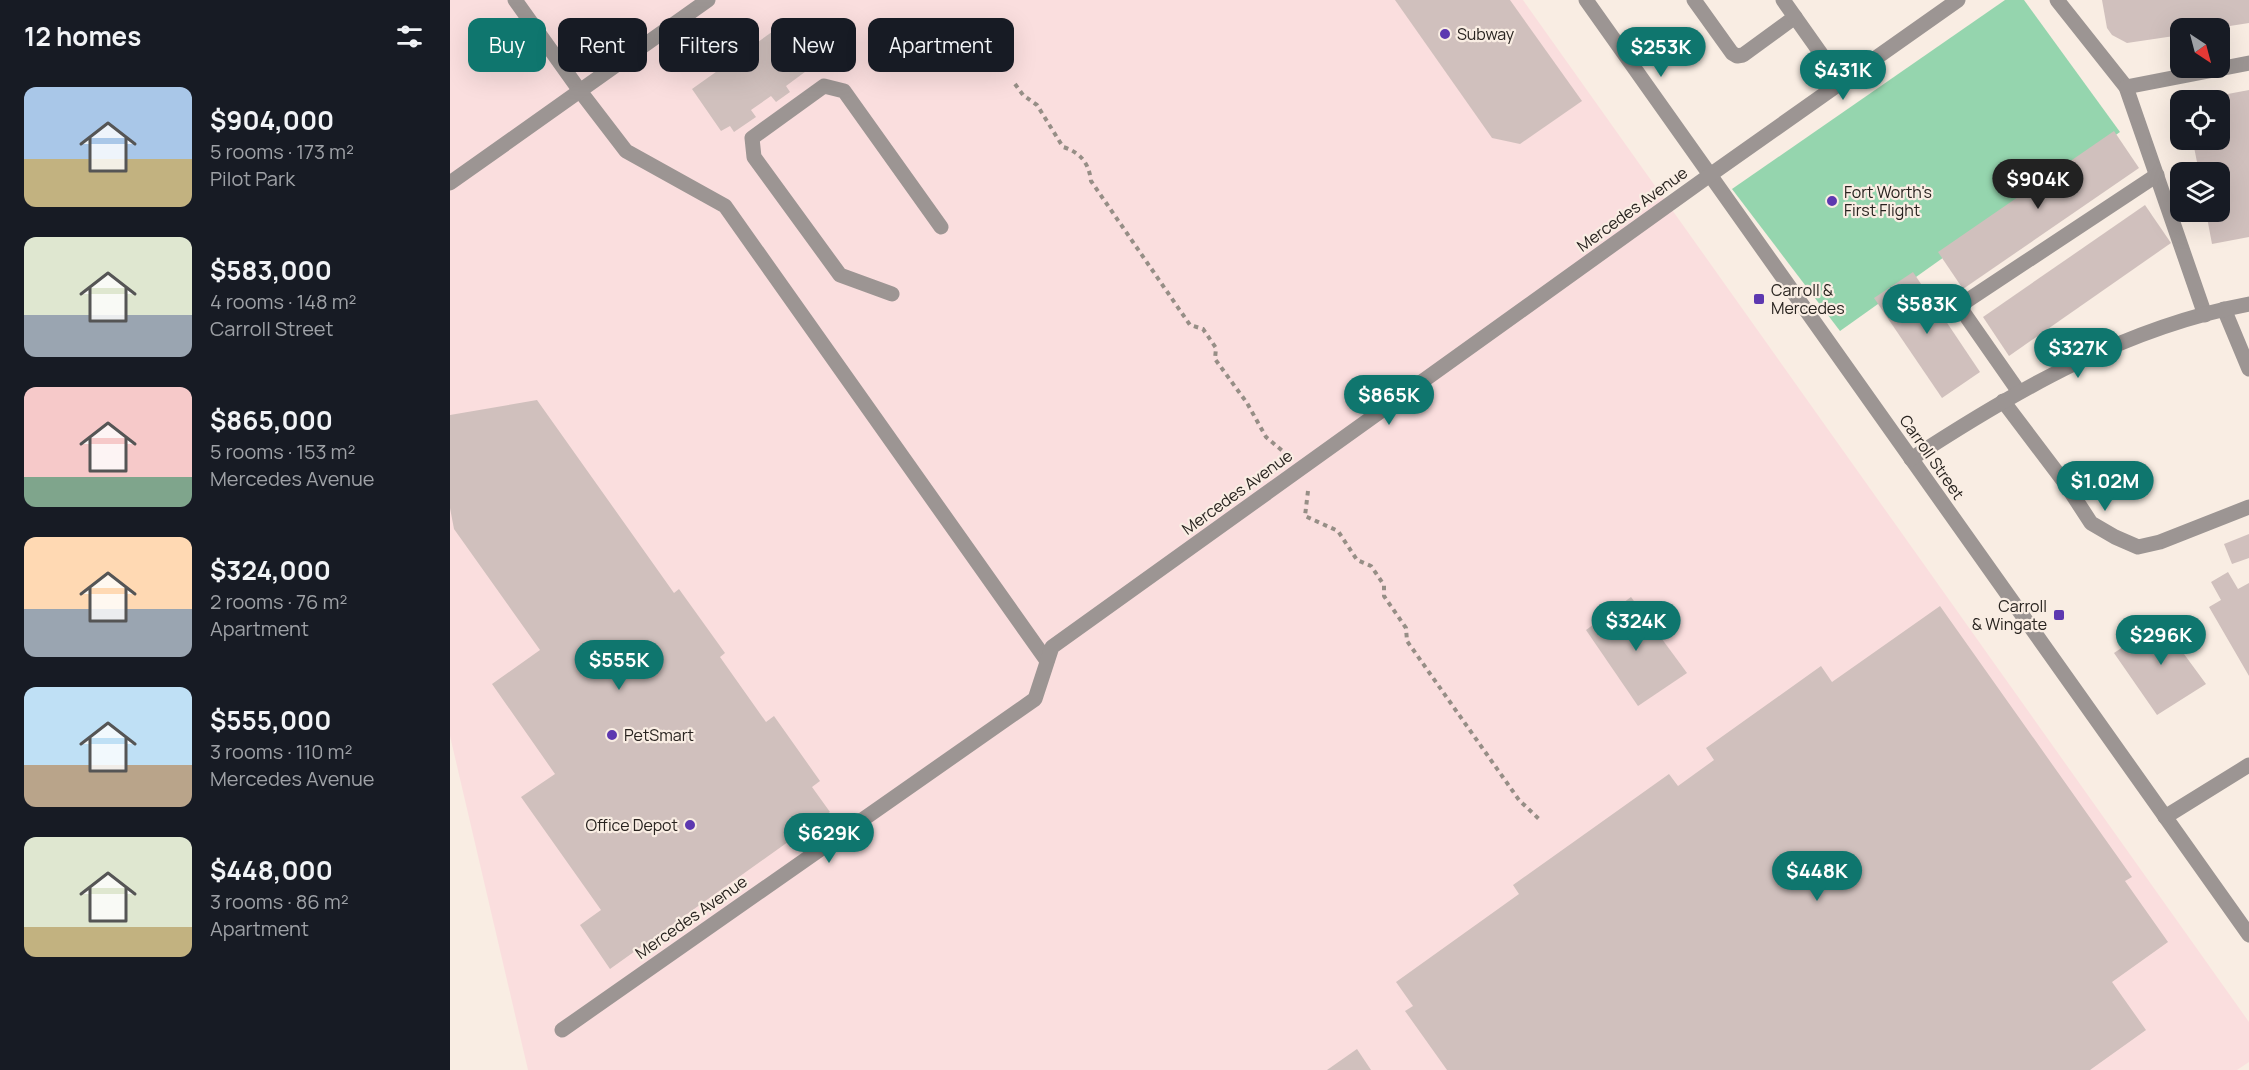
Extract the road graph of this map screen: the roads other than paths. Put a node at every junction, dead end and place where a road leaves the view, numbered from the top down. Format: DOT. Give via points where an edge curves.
graph roads {
  1 [pos="515,0"];
  2 [pos="708,0"];
  3 [pos="1586,0"];
  4 [pos="1694,0"];
  5 [pos="1783,0"];
  6 [pos="1958,0"];
  7 [pos="2057,0"];
  8 [pos="1795,17"];
  9 [pos="2249,63"];
  10 [pos="1841,82"];
  11 [pos="2126,87"];
  12 [pos="580,91"];
  13 [pos="1710,175"];
  14 [pos="2157,175"];
  15 [pos="450,183"];
  16 [pos="941,227"];
  17 [pos="892,294"];
  18 [pos="2249,304"];
  19 [pos="2224,309"];
  20 [pos="2205,315"];
  21 [pos="2249,369"];
  22 [pos="2019,392"];
  23 [pos="2004,401"];
  24 [pos="1911,459"];
  25 [pos="2249,507"];
  26 [pos="1047,661"];
  27 [pos="2249,765"];
  28 [pos="2165,818"];
  29 [pos="2249,935"];
  30 [pos="562,1030"];
  1 -- 12 [label="street"];
  2 -- 12 [label="street"];
  3 -- 13 [label="street, Carroll Street"];
  4 -- 8 [label="street" via="1737,56"];
  5 -- 8 [label="street"];
  6 -- 10 [label="street, Mercedes Avenue"];
  7 -- 11 [label="street"];
  8 -- 10 [label="street"];
  9 -- 11 [label="street"];
  10 -- 13 [label="street, Mercedes Avenue"];
  11 -- 14 [label="street"];
  12 -- 15 [label="street"];
  12 -- 26 [label="street" via="626,151 725,206"];
  13 -- 24 [label="street, Carroll Street"];
  13 -- 26 [label="street, Mercedes Avenue" via="1053,647"];
  14 -- 20 [label="street"];
  14 -- 22 [label="street" via="1959,306"];
  16 -- 17 [label="street" via="844,92 824,86 752,138 754,157 840,274"];
  18 -- 19 [label="street"];
  19 -- 20 [label="street"];
  19 -- 21 [label="street"];
  20 -- 22 [label="street" via="2137,336 2066,366"];
  22 -- 23 [label="street"];
  23 -- 24 [label="street"];
  23 -- 25 [label="street" via="2091,524 2130,544 2138,547 2160,542"];
  24 -- 28 [label="street, Carroll Street"];
  26 -- 30 [label="street, Mercedes Avenue" via="1035,699"];
  27 -- 28 [label="street"];
  28 -- 29 [label="street, Carroll Street"];
}
